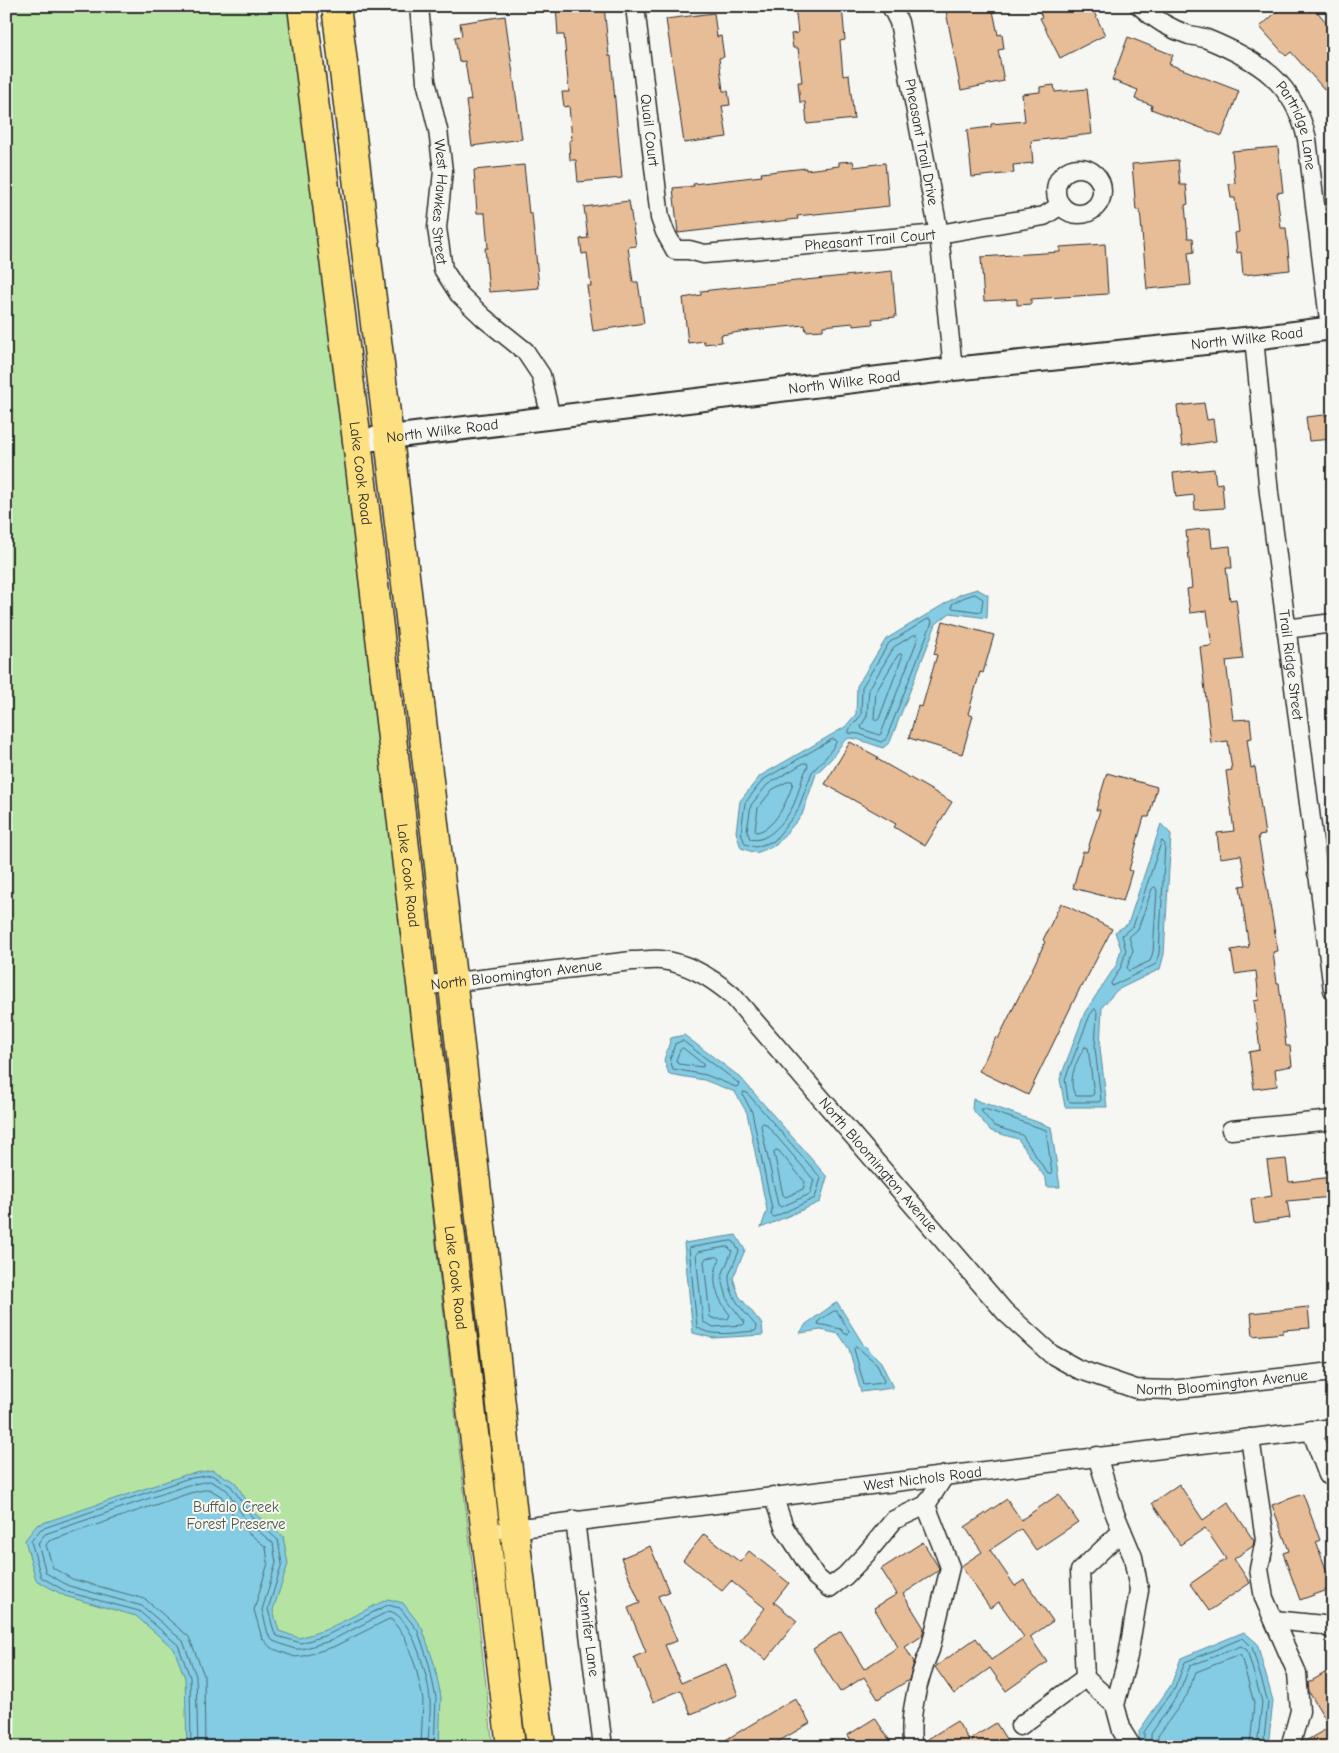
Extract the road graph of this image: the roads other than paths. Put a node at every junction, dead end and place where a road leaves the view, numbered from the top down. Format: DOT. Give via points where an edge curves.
graph roads {
  1 [pos="302,6"];
  2 [pos="336,6"];
  3 [pos="419,6"];
  4 [pos="635,6"];
  5 [pos="892,6"];
  6 [pos="1140,6"];
  7 [pos="1061,205"];
  8 [pos="939,234"];
  9 [pos="676,250"];
  10 [pos="1332,328"];
  11 [pos="1254,338"];
  12 [pos="953,369"];
  13 [pos="551,418"];
  14 [pos="389,438"];
  15 [pos="357,441"];
  16 [pos="1333,623"];
  17 [pos="1286,629"];
  18 [pos="1325,872"];
  19 [pos="452,983"];
  20 [pos="421,986"];
  21 [pos="1333,990"];
  22 [pos="1333,1120"];
  23 [pos="1231,1130"];
  24 [pos="1333,1372"];
  25 [pos="1333,1428"];
  26 [pos="1311,1430"];
  27 [pos="1250,1438"];
  28 [pos="1097,1456"];
  29 [pos="945,1475"];
  30 [pos="1333,1478"];
  31 [pos="773,1496"];
  32 [pos="926,1505"];
  33 [pos="575,1520"];
  34 [pos="514,1528"];
  35 [pos="1122,1531"];
  36 [pos="486,1533"];
  37 [pos="1274,1620"];
  38 [pos="1333,1630"];
  39 [pos="1085,1678"];
  40 [pos="1115,1706"];
  41 [pos="1020,1726"];
  42 [pos="511,1747"];
  43 [pos="541,1747"];
  44 [pos="603,1747"];
  45 [pos="913,1747"];
  46 [pos="1132,1747"];
  47 [pos="1290,1747"];
  1 -- 15 [label="main road, Lake Cook Road"];
  2 -- 14 [label="main road, Lake Cook Road"];
  3 -- 13 [label="street, West Hawkes Street" via="426,81 438,130 443,171 437,228 442,269 459,294 525,350 541,375"];
  4 -- 9 [label="street, Quail Court" via="660,218"];
  5 -- 8 [label="street, Pheasant Trail Drive" via="899,22"];
  6 -- 10 [label="street, Partridge Lane" via="1169,27 1205,38 1254,61 1267,70 1290,97 1300,114 1307,139"];
  7 -- 8 [label="street, Pheasant Trail Court" via="1044,216"];
  8 -- 9 [label="street, Pheasant Trail Court" via="704,254"];
  8 -- 12 [label="street, Pheasant Trail Drive"];
  10 -- 11 [label="street, North Wilke Road"];
  11 -- 12 [label="street, North Wilke Road"];
  11 -- 17 [label="street, Trail Ridge Street"];
  12 -- 13 [label="street, North Wilke Road"];
  13 -- 14 [label="street, North Wilke Road"];
  14 -- 15 [label="street, North Wilke Road"];
  14 -- 19 [label="main road, Lake Cook Road"];
  15 -- 20 [label="main road, Lake Cook Road"];
  16 -- 17 [label="street"];
  17 -- 18 [label="street, Trail Ridge Street"];
  18 -- 21 [label="street, Trail Ridge Street"];
  19 -- 20 [label="street, North Bloomington Avenue"];
  19 -- 24 [label="street, North Bloomington Avenue" via="632,961 661,960 695,970 716,981 732,995 1005,1312 1051,1354 1078,1369 1136,1389 1171,1390"];
  19 -- 34 [label="main road, Lake Cook Road"];
  20 -- 36 [label="main road, Lake Cook Road"];
  22 -- 23 [label="street"];
  25 -- 26 [label="street, West Nichols Road"];
  26 -- 27 [label="street, West Nichols Road"];
  26 -- 30 [label="street" via="1328,1475"];
  27 -- 28 [label="street, West Nichols Road"];
  27 -- 37 [label="street" via="1265,1540 1259,1569 1264,1598"];
  28 -- 29 [label="street, West Nichols Road"];
  28 -- 35 [label="street"];
  29 -- 31 [label="street, West Nichols Road"];
  29 -- 32 [label="street"];
  31 -- 32 [label="street" via="784,1527 816,1578 829,1588 850,1571 894,1520"];
  31 -- 33 [label="street, West Nichols Road"];
  32 -- 45 [label="street" via="950,1566 914,1706"];
  33 -- 34 [label="street, West Nichols Road"];
  33 -- 44 [label="street, Jennifer Lane"];
  34 -- 36 [label="street, West Nichols Road"];
  34 -- 43 [label="main road, Lake Cook Road"];
  35 -- 39 [label="street" via="1080,1570"];
  35 -- 40 [label="street" via="1133,1557 1139,1590 1128,1656"];
  36 -- 42 [label="main road, Lake Cook Road"];
  37 -- 38 [label="street" via="1323,1625"];
  37 -- 47 [label="street" via="1297,1673 1300,1711"];
  39 -- 40 [label="street"];
  39 -- 41 [label="street"];
  40 -- 46 [label="street" via="1122,1731"];
}
